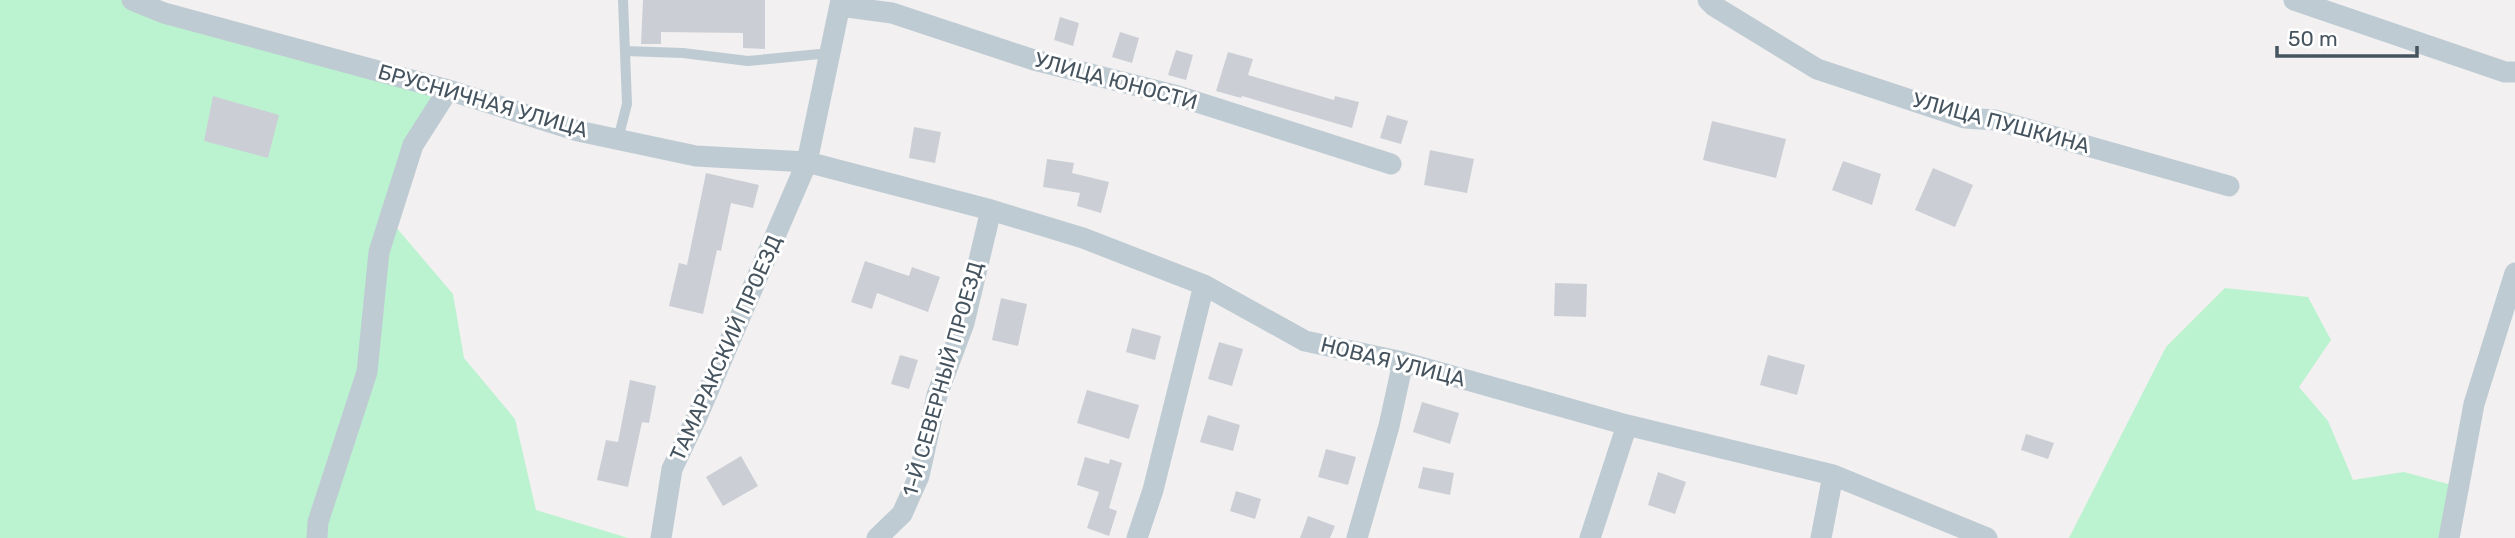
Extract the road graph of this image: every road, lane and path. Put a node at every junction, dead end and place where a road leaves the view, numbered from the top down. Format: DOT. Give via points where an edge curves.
graph roads {
  1 [pos="132,0"];
  2 [pos="622,0"];
  3 [pos="1708,0"];
  4 [pos="2294,0"];
  5 [pos="841,3"];
  6 [pos="625,51"];
  7 [pos="830,53"];
  8 [pos="2515,72"];
  9 [pos="448,89"];
  10 [pos="618,139"];
  11 [pos="807,162"];
  12 [pos="1391,164"];
  13 [pos="2229,186"];
  14 [pos="991,210"];
  15 [pos="2515,272"];
  16 [pos="1205,285"];
  17 [pos="1403,362"];
  18 [pos="1627,425"];
  19 [pos="1833,475"];
  20 [pos="317,538"];
  21 [pos="661,538"];
  22 [pos="877,538"];
  23 [pos="1137,538"];
  24 [pos="1357,538"];
  25 [pos="1590,538"];
  26 [pos="1821,538"];
  27 [pos="1987,538"];
  28 [pos="2449,538"];
  1 -- 9 [label="street, БРУСНИЧНАЯ УЛИЦА" via="164,13"];
  2 -- 6 [label="lane"];
  3 -- 13 [label="street, УЛИЦА ПУШКИНА" via="1817,69 1965,118 1995,120"];
  4 -- 8 [label="street"];
  5 -- 7 [label="street, ТАМАРАКСКИЙ ПРОЕЗД"];
  5 -- 12 [label="street, УЛИЦА ЮНОСТИ" via="892,13 1034,60 1178,96"];
  6 -- 7 [label="lane" via="748,61"];
  6 -- 10 [label="lane" via="627,104"];
  7 -- 11 [label="street, ТАМАРАКСКИЙ ПРОЕЗД"];
  9 -- 10 [label="street, БРУСНИЧНАЯ УЛИЦА" via="578,131"];
  9 -- 20 [label="street" via="412,145 379,252 367,372 318,522"];
  10 -- 11 [label="street, БРУСНИЧНАЯ УЛИЦА" via="696,156"];
  11 -- 14 [label="street, НОВАЯ УЛИЦА"];
  11 -- 21 [label="street, ТАМАРАКСКИЙ ПРОЕЗД" via="672,469"];
  14 -- 16 [label="street, НОВАЯ УЛИЦА" via="1083,238"];
  14 -- 22 [label="street, 1-Й СЕВЕРНЫЙ ПРОЕЗД" via="964,323 937,394 919,476 902,514"];
  15 -- 28 [label="street" via="2474,404"];
  16 -- 17 [label="street, НОВАЯ УЛИЦА" via="1305,341"];
  16 -- 23 [label="street"];
  17 -- 18 [label="street, НОВАЯ УЛИЦА"];
  17 -- 24 [label="street"];
  18 -- 19 [label="street, НОВАЯ УЛИЦА"];
  18 -- 25 [label="street"];
  19 -- 26 [label="street"];
  19 -- 27 [label="street, НОВАЯ УЛИЦА"];
}
